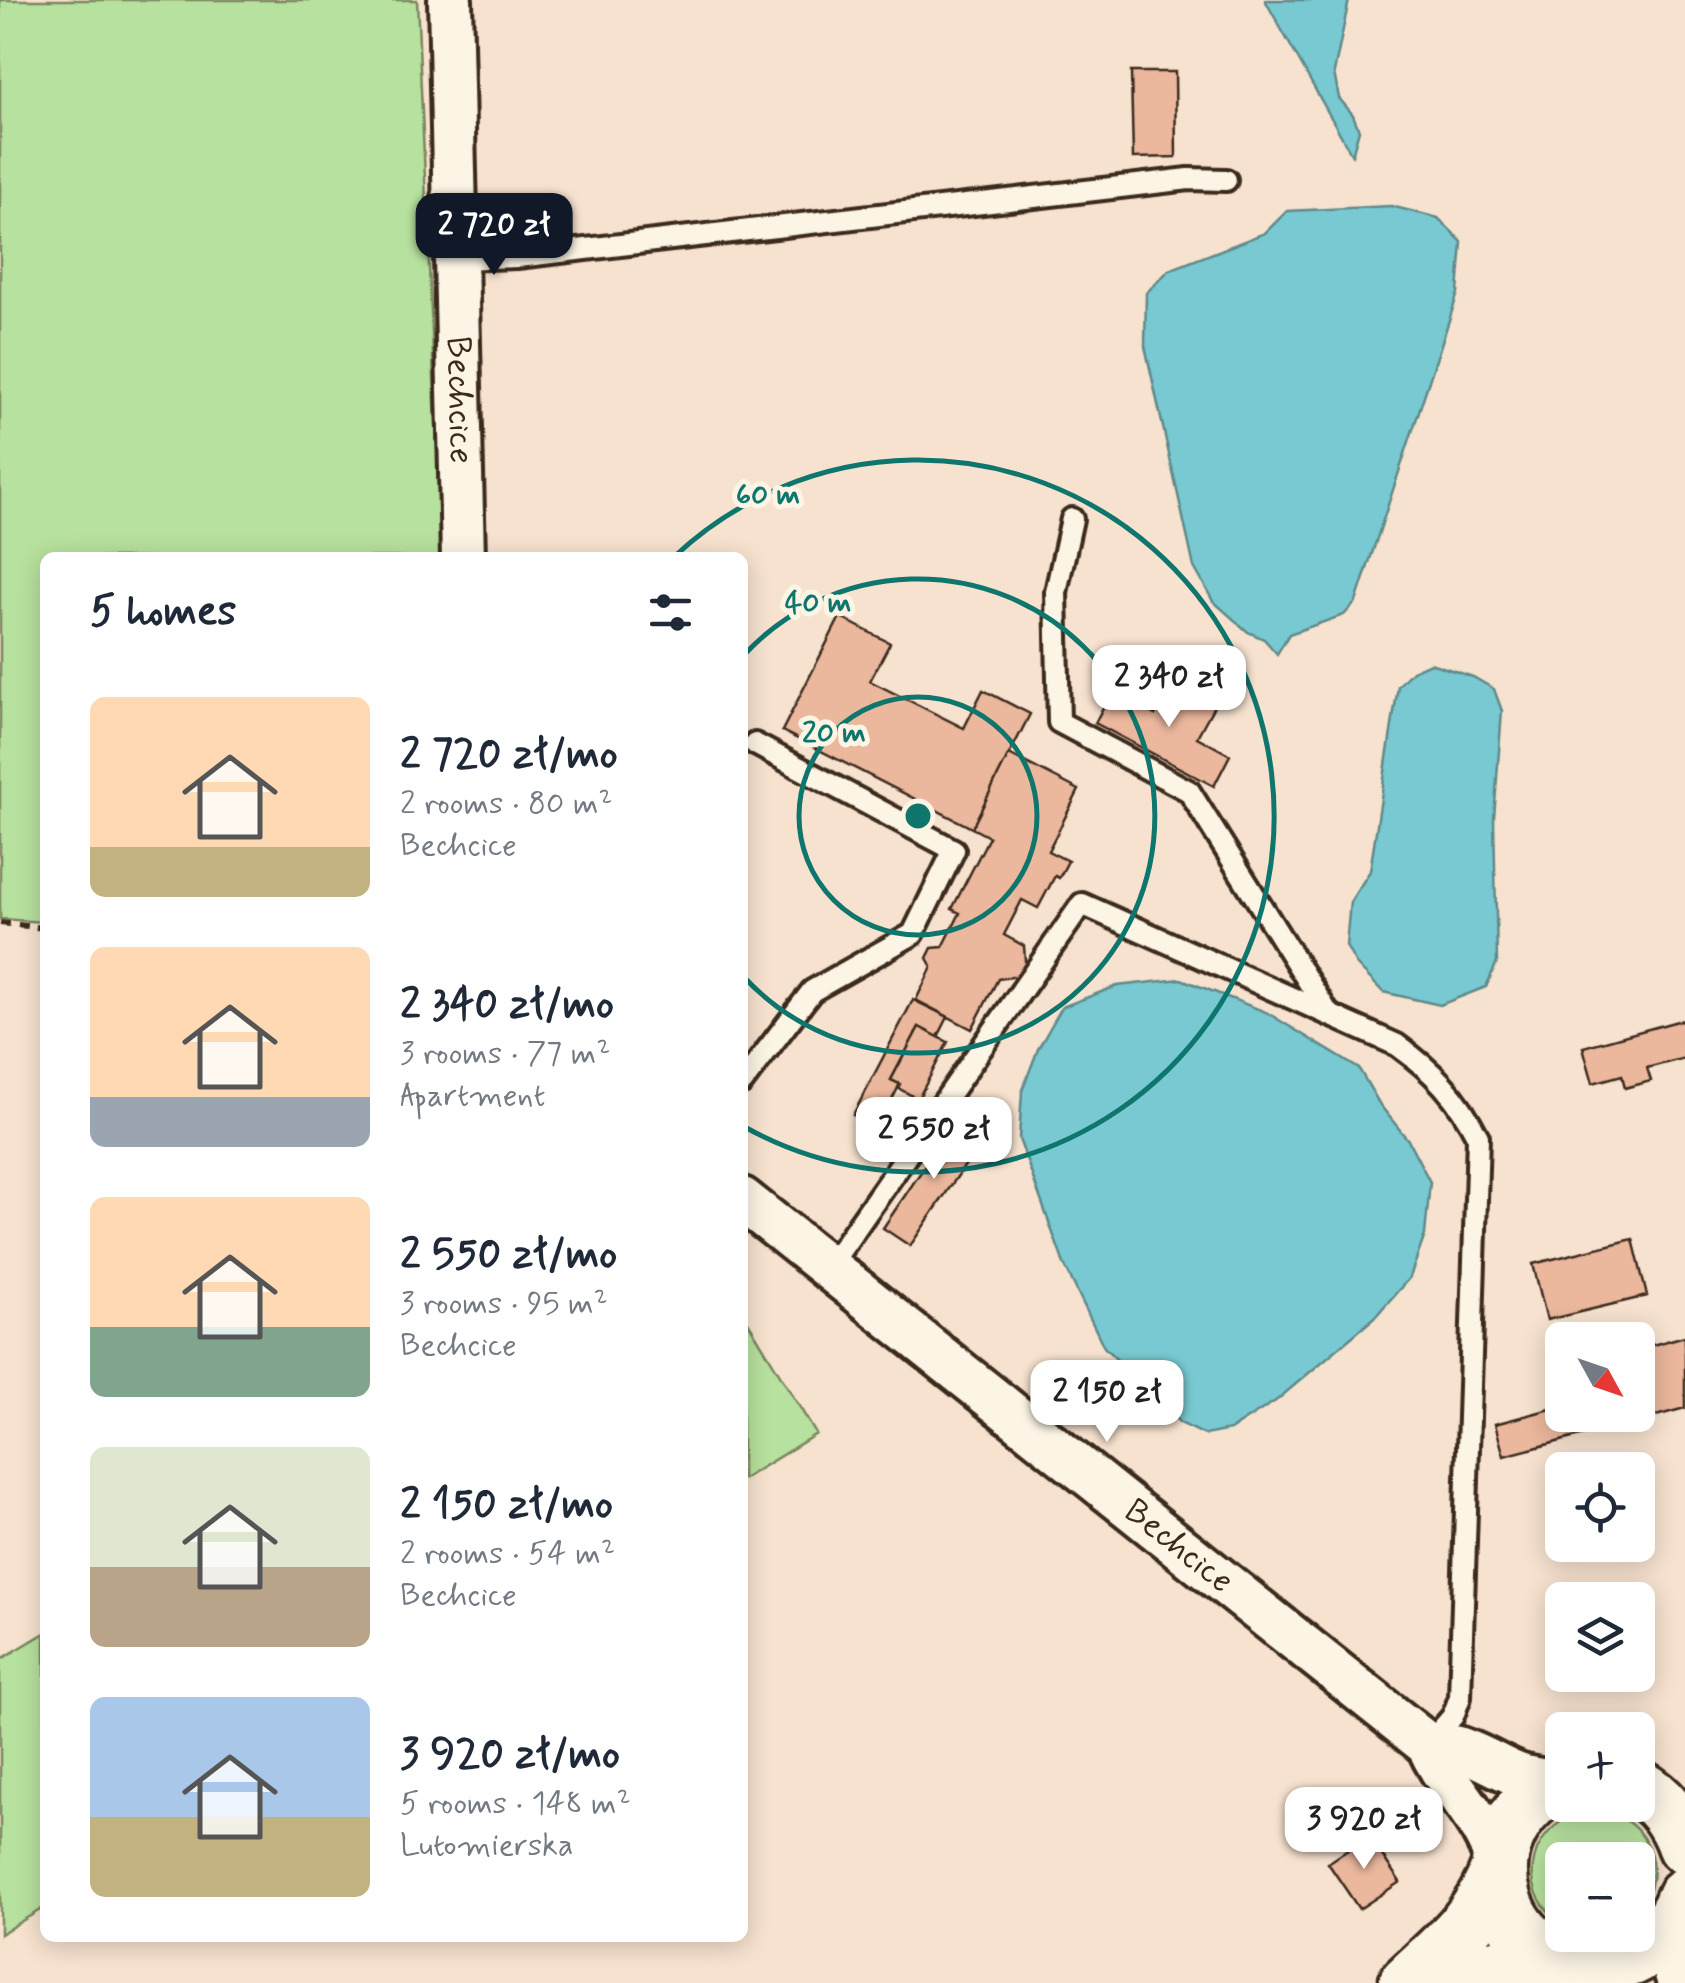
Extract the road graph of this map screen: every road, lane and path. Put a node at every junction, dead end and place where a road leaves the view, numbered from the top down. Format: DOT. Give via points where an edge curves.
graph roads {
  1 [pos="450,0"];
  2 [pos="1226,180"];
  3 [pos="457,259"];
  4 [pos="1072,519"];
  5 [pos="463,552"];
  6 [pos="756,744"];
  7 [pos="0,923"];
  8 [pos="40,927"];
  9 [pos="1329,1015"];
  10 [pos="748,1075"];
  11 [pos="748,1204"];
  12 [pos="828,1268"];
  13 [pos="1428,1745"];
  14 [pos="1545,1782"];
  15 [pos="1685,1784"];
  16 [pos="1655,1785"];
  17 [pos="1545,1789"];
  18 [pos="1655,1800"];
  19 [pos="1685,1846"];
  20 [pos="1499,1869"];
  21 [pos="1681,1907"];
  22 [pos="1585,1969"];
  23 [pos="1407,1983"];
  24 [pos="1458,1983"];
  25 [pos="1684,1983"];
  1 -- 3 [label="street, Bechcice"];
  2 -- 3 [label="lane" via="1188,178"];
  3 -- 5 [label="street, Bechcice"];
  4 -- 9 [label="lane" via="1056,592 1059,722 1189,791"];
  6 -- 10 [label="lane" via="954,850 913,934 812,991"];
  7 -- 8 [label="path"];
  9 -- 12 [label="lane" via="1082,904"];
  9 -- 13 [label="lane" via="1396,1045 1433,1072 1478,1137 1460,1697"];
  11 -- 12 [label="street, Bechcice"];
  12 -- 13 [label="street, Bechcice"];
  13 -- 14 [label="street, Bechcice" via="1458,1748 1512,1775"];
  13 -- 20 [label="street, Bechcice" via="1440,1773 1481,1824"];
  15 -- 16 [label="main road"];
  17 -- 20 [label="main road" via="1510,1825"];
  18 -- 19 [label="main road"];
  20 -- 22 [label="main road" via="1508,1913 1521,1932 1538,1948"];
  20 -- 23 [label="main road" via="1474,1919"];
  21 -- 22 [label="main road" via="1663,1935 1635,1955"];
  21 -- 25 [label="street"];
  22 -- 24 [label="main road" via="1530,1958"];
}
